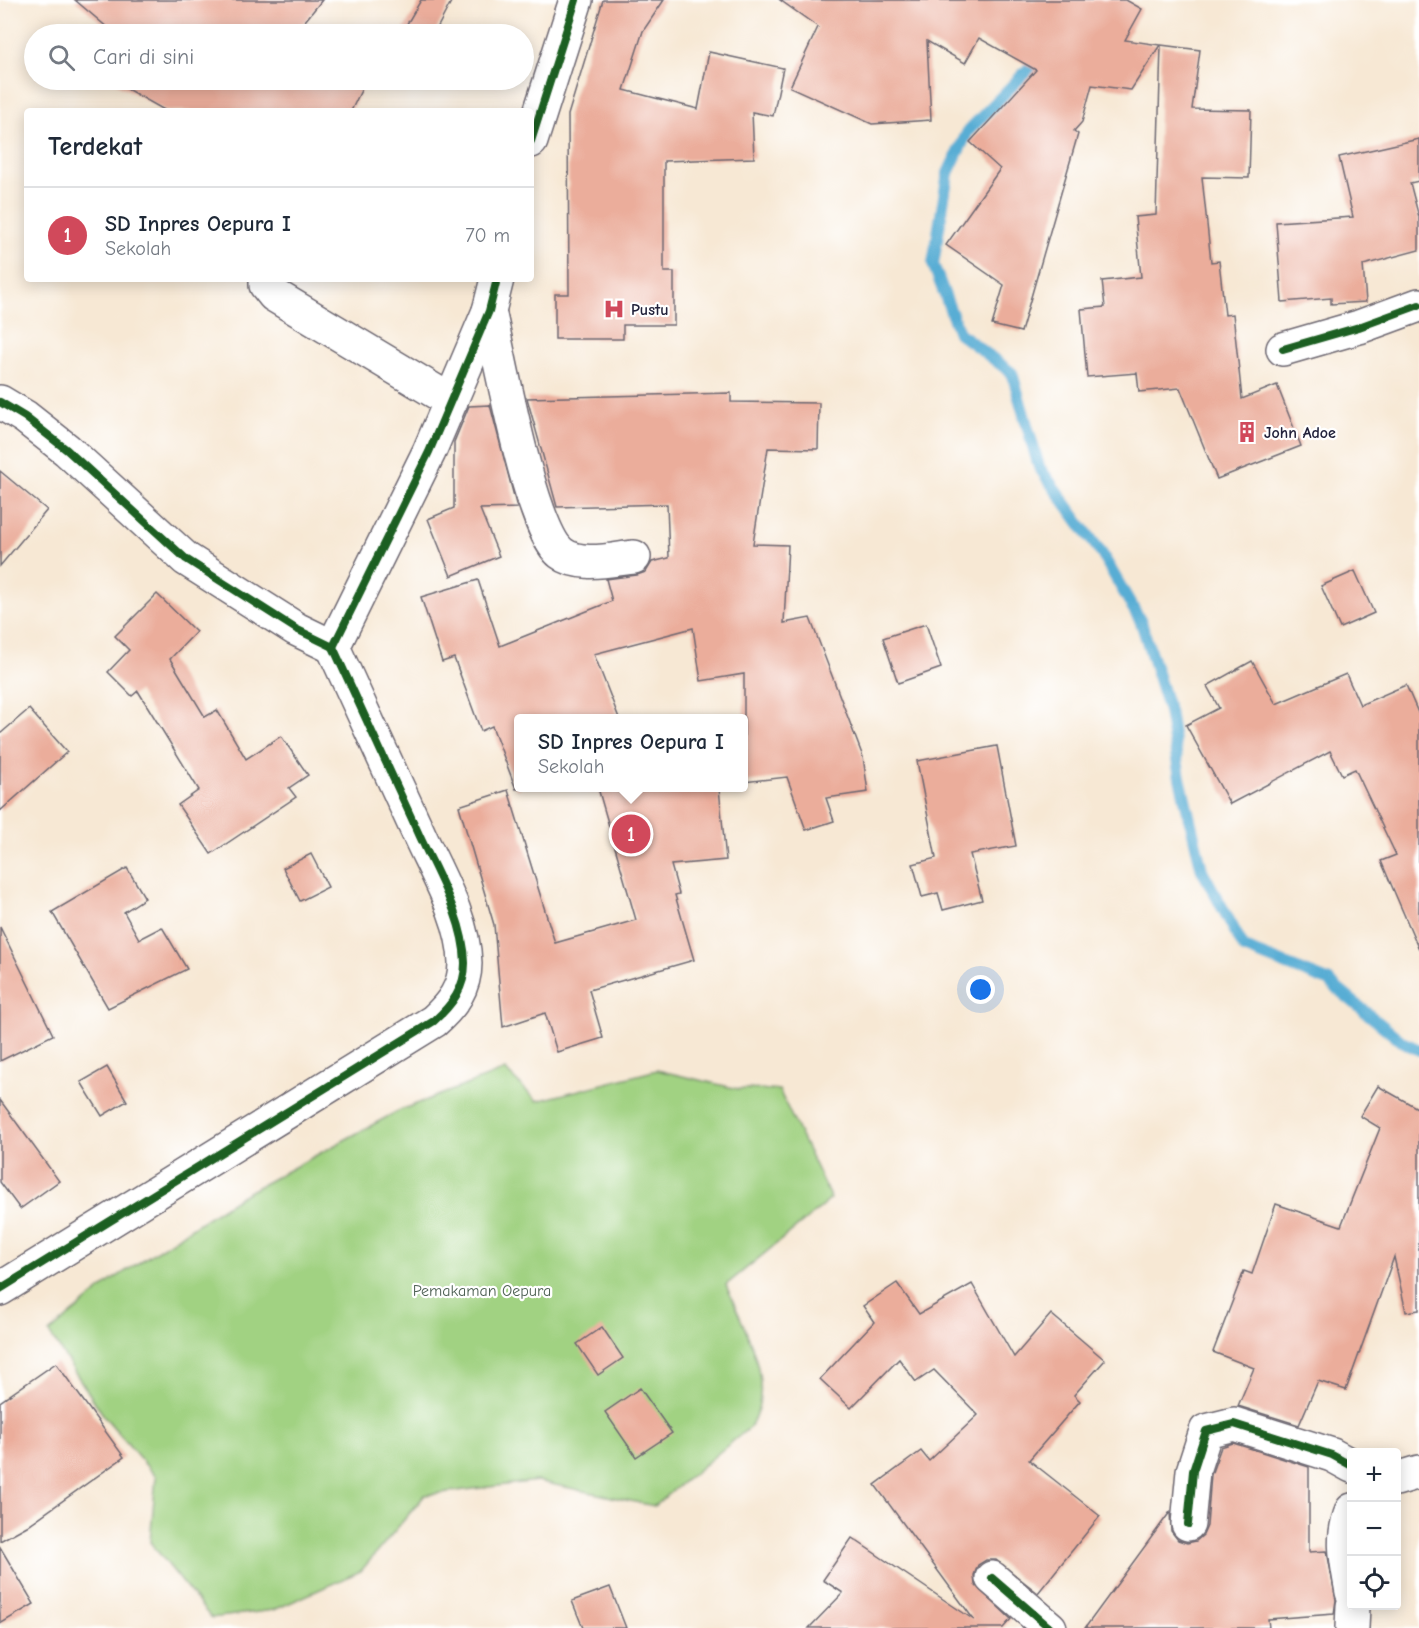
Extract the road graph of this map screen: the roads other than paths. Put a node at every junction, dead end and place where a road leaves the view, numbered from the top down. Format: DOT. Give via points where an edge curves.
graph roads {
  1 [pos="576,0"];
  2 [pos="534,132"];
  3 [pos="266,282"];
  4 [pos="496,282"];
  5 [pos="1419,305"];
  6 [pos="489,311"];
  7 [pos="1283,349"];
  8 [pos="451,401"];
  9 [pos="0,402"];
  10 [pos="634,557"];
  11 [pos="333,647"];
  12 [pos="0,1289"];
  13 [pos="1347,1463"];
  14 [pos="1419,1472"];
  15 [pos="1401,1477"];
  16 [pos="1347,1521"];
  17 [pos="1188,1524"];
  18 [pos="1347,1563"];
  19 [pos="992,1578"];
  20 [pos="1353,1610"];
  21 [pos="1050,1628"];
  22 [pos="1352,1628"];
  1 -- 2 [label="street"];
  3 -- 8 [label="street" via="274,295"];
  4 -- 6 [label="street"];
  5 -- 7 [label="street"];
  6 -- 8 [label="street"];
  6 -- 10 [label="street" via="529,485 545,530 561,553 575,559"];
  8 -- 11 [label="street"];
  9 -- 11 [label="street" via="67,450 186,559"];
  11 -- 12 [label="street" via="462,936 462,988 449,1008 434,1021"];
  13 -- 17 [label="street" via="1234,1424 1206,1431 1193,1471"];
  14 -- 15 [label="street"];
  16 -- 18 [label="street"];
  19 -- 21 [label="street"];
  20 -- 22 [label="street"];
}
